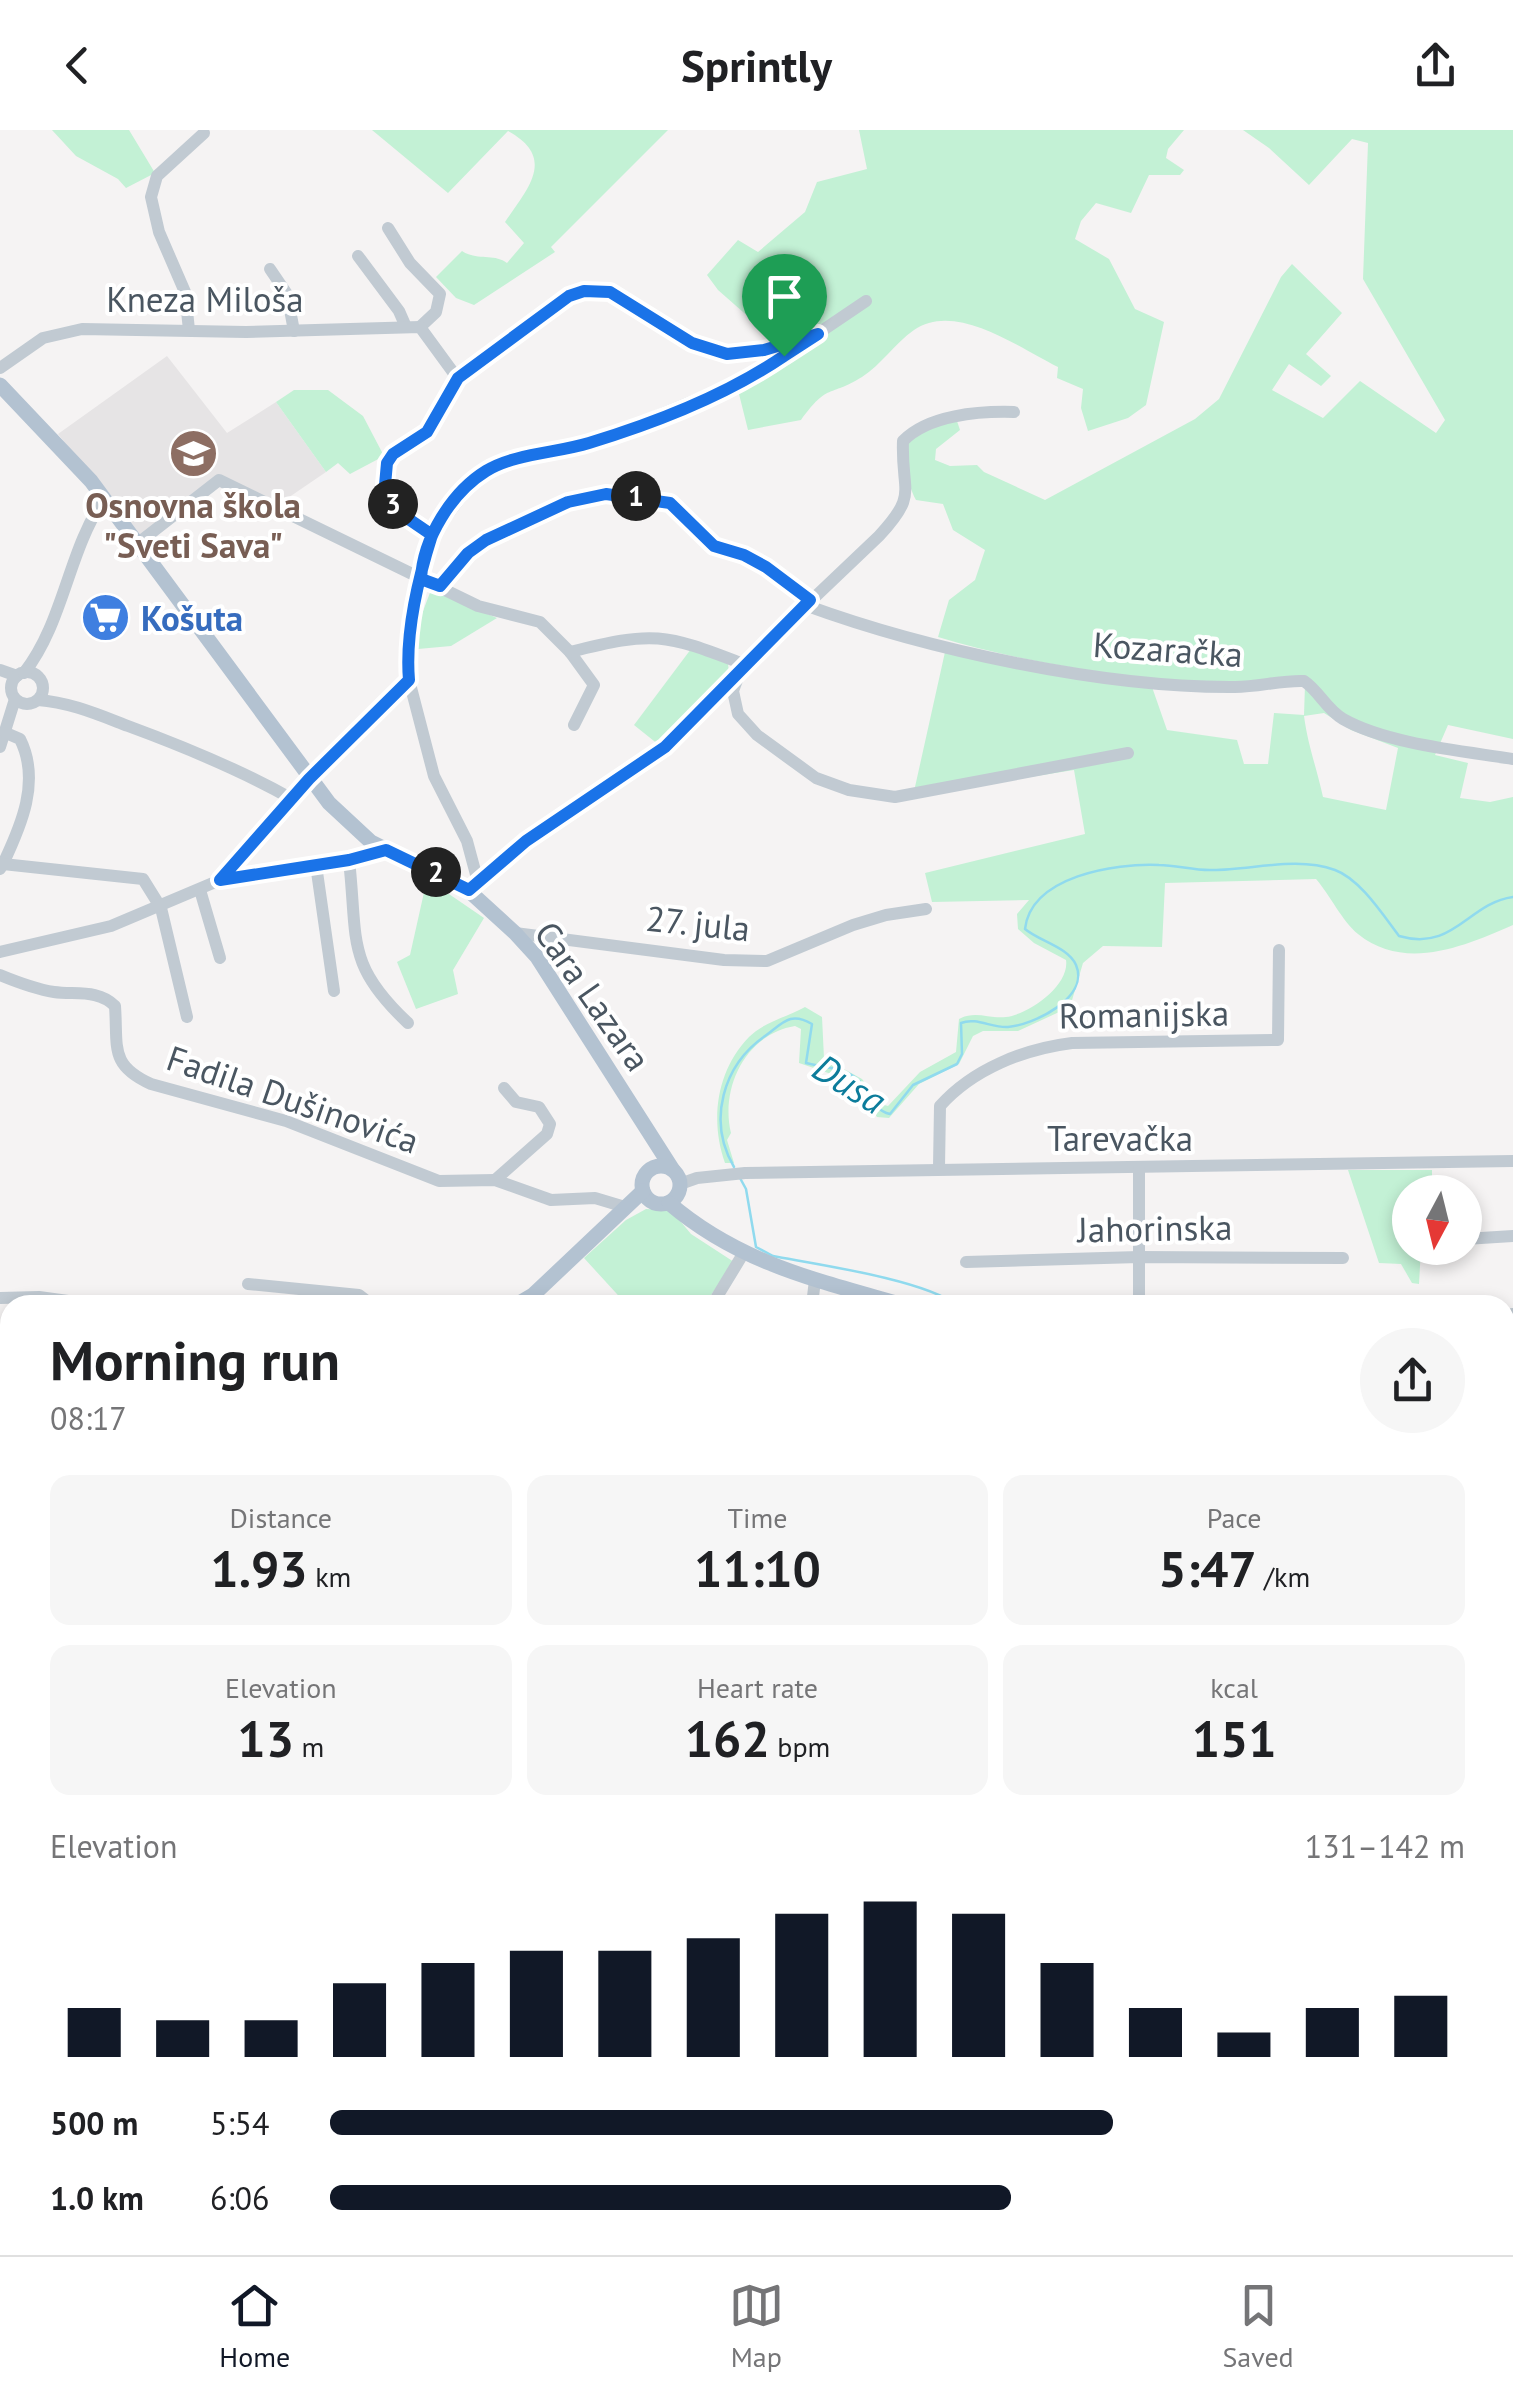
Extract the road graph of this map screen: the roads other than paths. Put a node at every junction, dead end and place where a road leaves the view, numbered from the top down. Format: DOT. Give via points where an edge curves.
graph roads {
  1 [pos="204,133"];
  2 [pos="388,228"];
  3 [pos="358,256"];
  4 [pos="270,269"];
  5 [pos="866,301"];
  6 [pos="413,327"];
  7 [pos="189,330"];
  8 [pos="294,331"];
  9 [pos="818,334"];
  10 [pos="0,368"];
  11 [pos="458,378"];
  12 [pos="0,385"];
  13 [pos="1014,412"];
  14 [pos="104,499"];
  15 [pos="432,535"];
  16 [pos="137,544"];
  17 [pos="421,579"];
  18 [pos="440,586"];
  19 [pos="808,602"];
  20 [pos="46,636"];
  21 [pos="570,652"];
  22 [pos="744,664"];
  23 [pos="0,670"];
  24 [pos="409,680"];
  25 [pos="41,682"];
  26 [pos="19,689"];
  27 [pos="80,709"];
  28 [pos="574,725"];
  29 [pos="3,740"];
  30 [pos="1128,753"];
  31 [pos="1513,759"];
  32 [pos="309,779"];
  33 [pos="292,799"];
  34 [pos="386,850"];
  35 [pos="349,860"];
  36 [pos="316,865"];
  37 [pos="1,866"];
  38 [pos="220,880"];
  39 [pos="473,886"];
  40 [pos="200,890"];
  41 [pos="161,908"];
  42 [pos="926,909"];
  43 [pos="516,932"];
  44 [pos="1279,950"];
  45 [pos="0,952"];
  46 [pos="220,958"];
  47 [pos="0,975"];
  48 [pos="334,991"];
  49 [pos="187,1018"];
  50 [pos="408,1022"];
  51 [pos="504,1088"];
  52 [pos="646,1127"];
  53 [pos="1513,1161"];
  54 [pos="939,1167"];
  55 [pos="652,1168"];
  56 [pos="1139,1169"];
  57 [pos="495,1180"];
  58 [pos="668,1188"];
  59 [pos="625,1206"];
  60 [pos="598,1231"];
  61 [pos="1513,1236"];
  62 [pos="1482,1238"];
  63 [pos="743,1254"];
  64 [pos="1140,1257"];
  65 [pos="1343,1258"];
  66 [pos="966,1262"];
  67 [pos="815,1280"];
  68 [pos="248,1284"];
  69 [pos="359,1295"];
  70 [pos="533,1295"];
  71 [pos="718,1295"];
  72 [pos="813,1295"];
  73 [pos="868,1295"];
  74 [pos="1139,1295"];
  1 -- 7 [label="street" via="158,176 151,197 185,292"];
  2 -- 6 [label="street" via="440,294 436,312"];
  3 -- 6 [label="street"];
  4 -- 8 [label="street" via="287,294"];
  5 -- 9 [label="street"];
  6 -- 8 [label="street, Kneza Miloša"];
  6 -- 11 [label="street" via="428,333"];
  7 -- 8 [label="street, Kneza Miloša"];
  7 -- 10 [label="street, Kneza Miloša" via="61,332"];
  9 -- 11 [label="street" via="727,354 692,343 620,296 584,291"];
  9 -- 15 [label="street" via="758,374 674,410 590,443 493,467 474,480"];
  11 -- 15 [label="street" via="427,432 393,454 385,472 396,508"];
  12 -- 14 [label="main road, Cara Lazara"];
  13 -- 19 [label="street" via="915,428 903,441 901,512"];
  14 -- 16 [label="main road, Cara Lazara"];
  14 -- 20 [label="street"];
  15 -- 17 [label="street"];
  16 -- 17 [label="street" via="219,480"];
  16 -- 32 [label="main road, Cara Lazara"];
  17 -- 18 [label="street"];
  17 -- 24 [label="street"];
  18 -- 19 [label="street, Kozaračka" via="486,540 568,502 606,494 670,503 714,546 755,561"];
  18 -- 21 [label="street" via="492,612 540,622"];
  19 -- 22 [label="street"];
  19 -- 31 [label="street, Kozaračka" via="936,642 1056,669 1234,688 1304,681 1331,710 1362,726"];
  20 -- 25 [label="street"];
  20 -- 26 [label="street"];
  21 -- 22 [label="street" via="648,635"];
  21 -- 28 [label="street" via="594,685"];
  22 -- 30 [label="street" via="733,691 738,714 816,778 850,790 895,797"];
  22 -- 39 [label="street" via="665,747 526,841"];
  23 -- 26 [label="street"];
  24 -- 32 [label="street"];
  24 -- 39 [label="street" via="434,776 467,841"];
  25 -- 26 [label="street"];
  25 -- 26 [label="street"];
  25 -- 27 [label="street"];
  26 -- 27 [label="street"];
  26 -- 29 [label="street"];
  27 -- 33 [label="street" via="242,770"];
  29 -- 37 [label="street" via="20,739 25,749 28,791 26,816"];
  32 -- 33 [label="street"];
  32 -- 34 [label="main road, Cara Lazara" via="354,829"];
  33 -- 38 [label="street"];
  34 -- 35 [label="street"];
  34 -- 39 [label="main road, Cara Lazara"];
  35 -- 36 [label="street"];
  35 -- 50 [label="street" via="362,969"];
  36 -- 38 [label="street"];
  36 -- 48 [label="street"];
  37 -- 41 [label="street" via="143,879"];
  38 -- 40 [label="street"];
  39 -- 43 [label="main road, Cara Lazara"];
  40 -- 41 [label="street"];
  40 -- 46 [label="street"];
  41 -- 45 [label="street"];
  41 -- 49 [label="street"];
  42 -- 43 [label="street, 27. jula" via="870,920 767,961"];
  43 -- 52 [label="main road, Cara Lazara"];
  44 -- 54 [label="street, Romanijska" via="1278,1040 1072,1043 1007,1059 940,1106"];
  47 -- 57 [label="street, Fadila Dušinovića" via="110,1000 120,1062 151,1084 286,1122 439,1180"];
  51 -- 57 [label="street" via="516,1102 539,1107 550,1124"];
  52 -- 55 [label="main road, Cara Lazara"];
  52 -- 58 [label="main road, Cara Lazara"];
  53 -- 56 [label="street, Tarevačka"];
  54 -- 56 [label="street, Tarevačka"];
  54 -- 58 [label="street, Tarevačka" via="736,1173"];
  55 -- 58 [label="main road" via="662,1166"];
  55 -- 58 [label="main road" via="643,1178"];
  56 -- 64 [label="street"];
  57 -- 59 [label="street, Fadila Dušinovića" via="551,1200 595,1198"];
  58 -- 59 [label="main road"];
  58 -- 60 [label="main road"];
  58 -- 63 [label="main road, Cara Lazara" via="718,1240"];
  59 -- 60 [label="main road"];
  60 -- 70 [label="main road"];
  61 -- 62 [label="street"];
  63 -- 67 [label="main road"];
  63 -- 71 [label="street"];
  64 -- 65 [label="street, Jahorinska"];
  64 -- 66 [label="street, Jahorinska"];
  64 -- 74 [label="street"];
  67 -- 72 [label="street"];
  67 -- 73 [label="main road"];
  68 -- 69 [label="street"];
}
